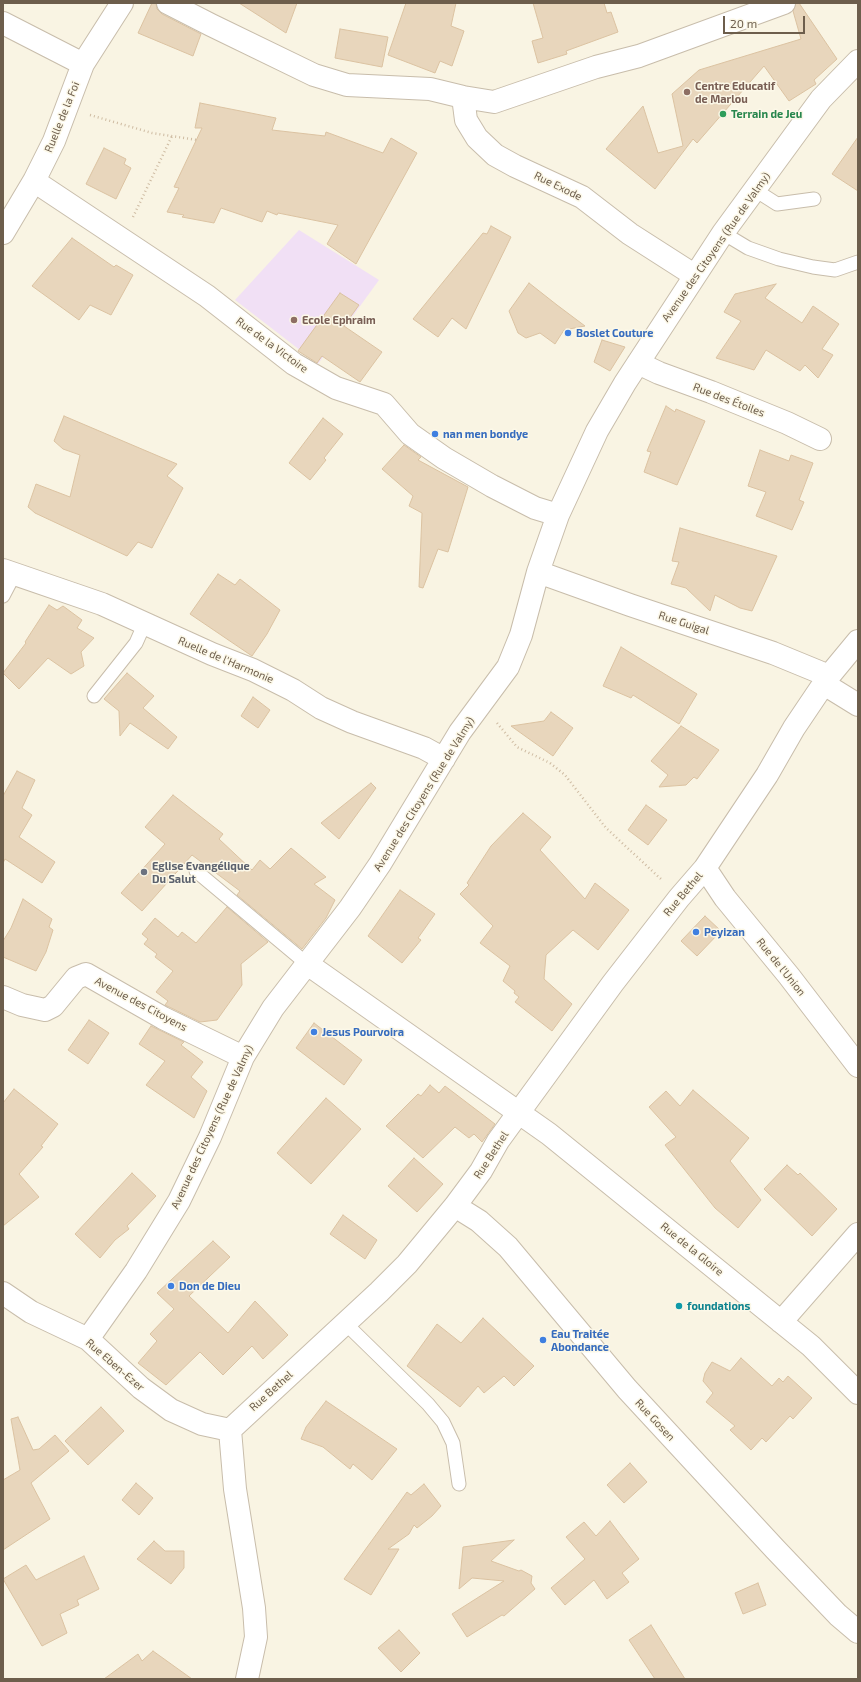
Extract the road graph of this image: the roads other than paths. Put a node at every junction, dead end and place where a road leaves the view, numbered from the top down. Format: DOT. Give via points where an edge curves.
graph roads {
  1 [pos="122,3"];
  2 [pos="168,3"];
  3 [pos="784,3"];
  4 [pos="3,23"];
  5 [pos="83,64"];
  6 [pos="856,69"];
  7 [pos="463,97"];
  8 [pos="34,181"];
  9 [pos="755,190"];
  10 [pos="814,198"];
  11 [pos="3,233"];
  12 [pos="724,233"];
  13 [pos="858,262"];
  14 [pos="694,275"];
  15 [pos="638,363"];
  16 [pos="820,439"];
  17 [pos="558,515"];
  18 [pos="8,572"];
  19 [pos="538,572"];
  20 [pos="3,596"];
  21 [pos="144,624"];
  22 [pos="858,641"];
  23 [pos="826,680"];
  24 [pos="94,696"];
  25 [pos="858,705"];
  26 [pos="444,759"];
  27 [pos="705,868"];
  28 [pos="196,871"];
  29 [pos="306,963"];
  30 [pos="3,997"];
  31 [pos="243,1057"];
  32 [pos="858,1066"];
  33 [pos="519,1113"];
  34 [pos="455,1206"];
  35 [pos="858,1234"];
  36 [pos="3,1293"];
  37 [pos="781,1322"];
  38 [pos="346,1324"];
  39 [pos="88,1339"];
  40 [pos="858,1393"];
  41 [pos="230,1430"];
  42 [pos="459,1484"];
  43 [pos="858,1632"];
  44 [pos="247,1679"];
  1 -- 5 [label="street, Ruelle de la Foi"];
  2 -- 7 [label="street" via="314,74 340,83 430,89"];
  3 -- 7 [label="street" via="689,39 494,102"];
  4 -- 5 [label="street"];
  5 -- 8 [label="street, Ruelle de la Foi" via="67,108"];
  6 -- 9 [label="street, Avenue des Citoyens (Rue de Valmy)" via="821,100"];
  7 -- 14 [label="street, Rue Exode" via="466,120 477,138 495,155 582,197 630,234"];
  8 -- 11 [label="street, Ruelle de la Foi"];
  8 -- 17 [label="street, Rue de la Victoire" via="207,296 294,364 336,388 384,404 410,434 444,458 535,508"];
  9 -- 10 [label="lane" via="777,204"];
  9 -- 12 [label="street, Avenue des Citoyens (Rue de Valmy)"];
  12 -- 13 [label="lane" via="748,248 813,267 835,270"];
  12 -- 14 [label="street, Avenue des Citoyens (Rue de Valmy)"];
  14 -- 15 [label="street, Avenue des Citoyens (Rue de Valmy)"];
  15 -- 16 [label="street, Rue des Étoiles" via="787,423"];
  15 -- 17 [label="street, Avenue des Citoyens (Rue de Valmy)" via="597,431"];
  17 -- 19 [label="street, Avenue des Citoyens (Rue de Valmy)"];
  18 -- 20 [label="lane"];
  18 -- 21 [label="street, Ruelle de l'Harmonie" via="102,604"];
  19 -- 23 [label="street, Rue Guigal" via="773,653"];
  19 -- 26 [label="street, Avenue des Citoyens (Rue de Valmy)" via="521,635 508,667 460,732"];
  21 -- 24 [label="lane" via="136,643"];
  21 -- 26 [label="street, Ruelle de l'Harmonie" via="253,670 293,690 321,708 352,722 424,748"];
  22 -- 23 [label="street, Rue Bethel"];
  23 -- 25 [label="street, Rue Guigal"];
  23 -- 27 [label="street, Rue Bethel" via="794,728 767,776"];
  26 -- 29 [label="street, Avenue des Citoyens (Rue de Valmy)" via="380,864 350,908"];
  27 -- 32 [label="street, Rue de l'Union" via="725,898"];
  27 -- 33 [label="street, Rue Bethel" via="613,984"];
  28 -- 29 [label="lane"];
  29 -- 31 [label="street, Avenue des Citoyens (Rue de Valmy)" via="273,1008"];
  29 -- 33 [label="street, Rue de la Gloire"];
  30 -- 31 [label="street, Avenue des Citoyens" via="22,1005 45,1010 53,1006 76,978 86,974 163,1018"];
  31 -- 39 [label="street, Avenue des Citoyens (Rue de Valmy)" via="179,1201 136,1271"];
  33 -- 34 [label="street, Rue Bethel"];
  33 -- 37 [label="street, Rue de la Gloire" via="549,1134"];
  34 -- 38 [label="street, Rue Bethel" via="407,1264"];
  34 -- 43 [label="street, Rue Gosen" via="478,1221 508,1247 627,1390 775,1549 838,1615"];
  35 -- 37 [label="street"];
  36 -- 39 [label="street, Rue Eben-Ezer" via="31,1312"];
  37 -- 40 [label="street, Rue de la Gloire" via="811,1346"];
  38 -- 41 [label="street, Rue Bethel"];
  38 -- 42 [label="lane" via="444,1422 453,1443"];
  39 -- 41 [label="street, Rue Eben-Ezer" via="141,1388 171,1410 202,1424"];
  41 -- 44 [label="street" via="236,1496 254,1608 256,1637"];
}
